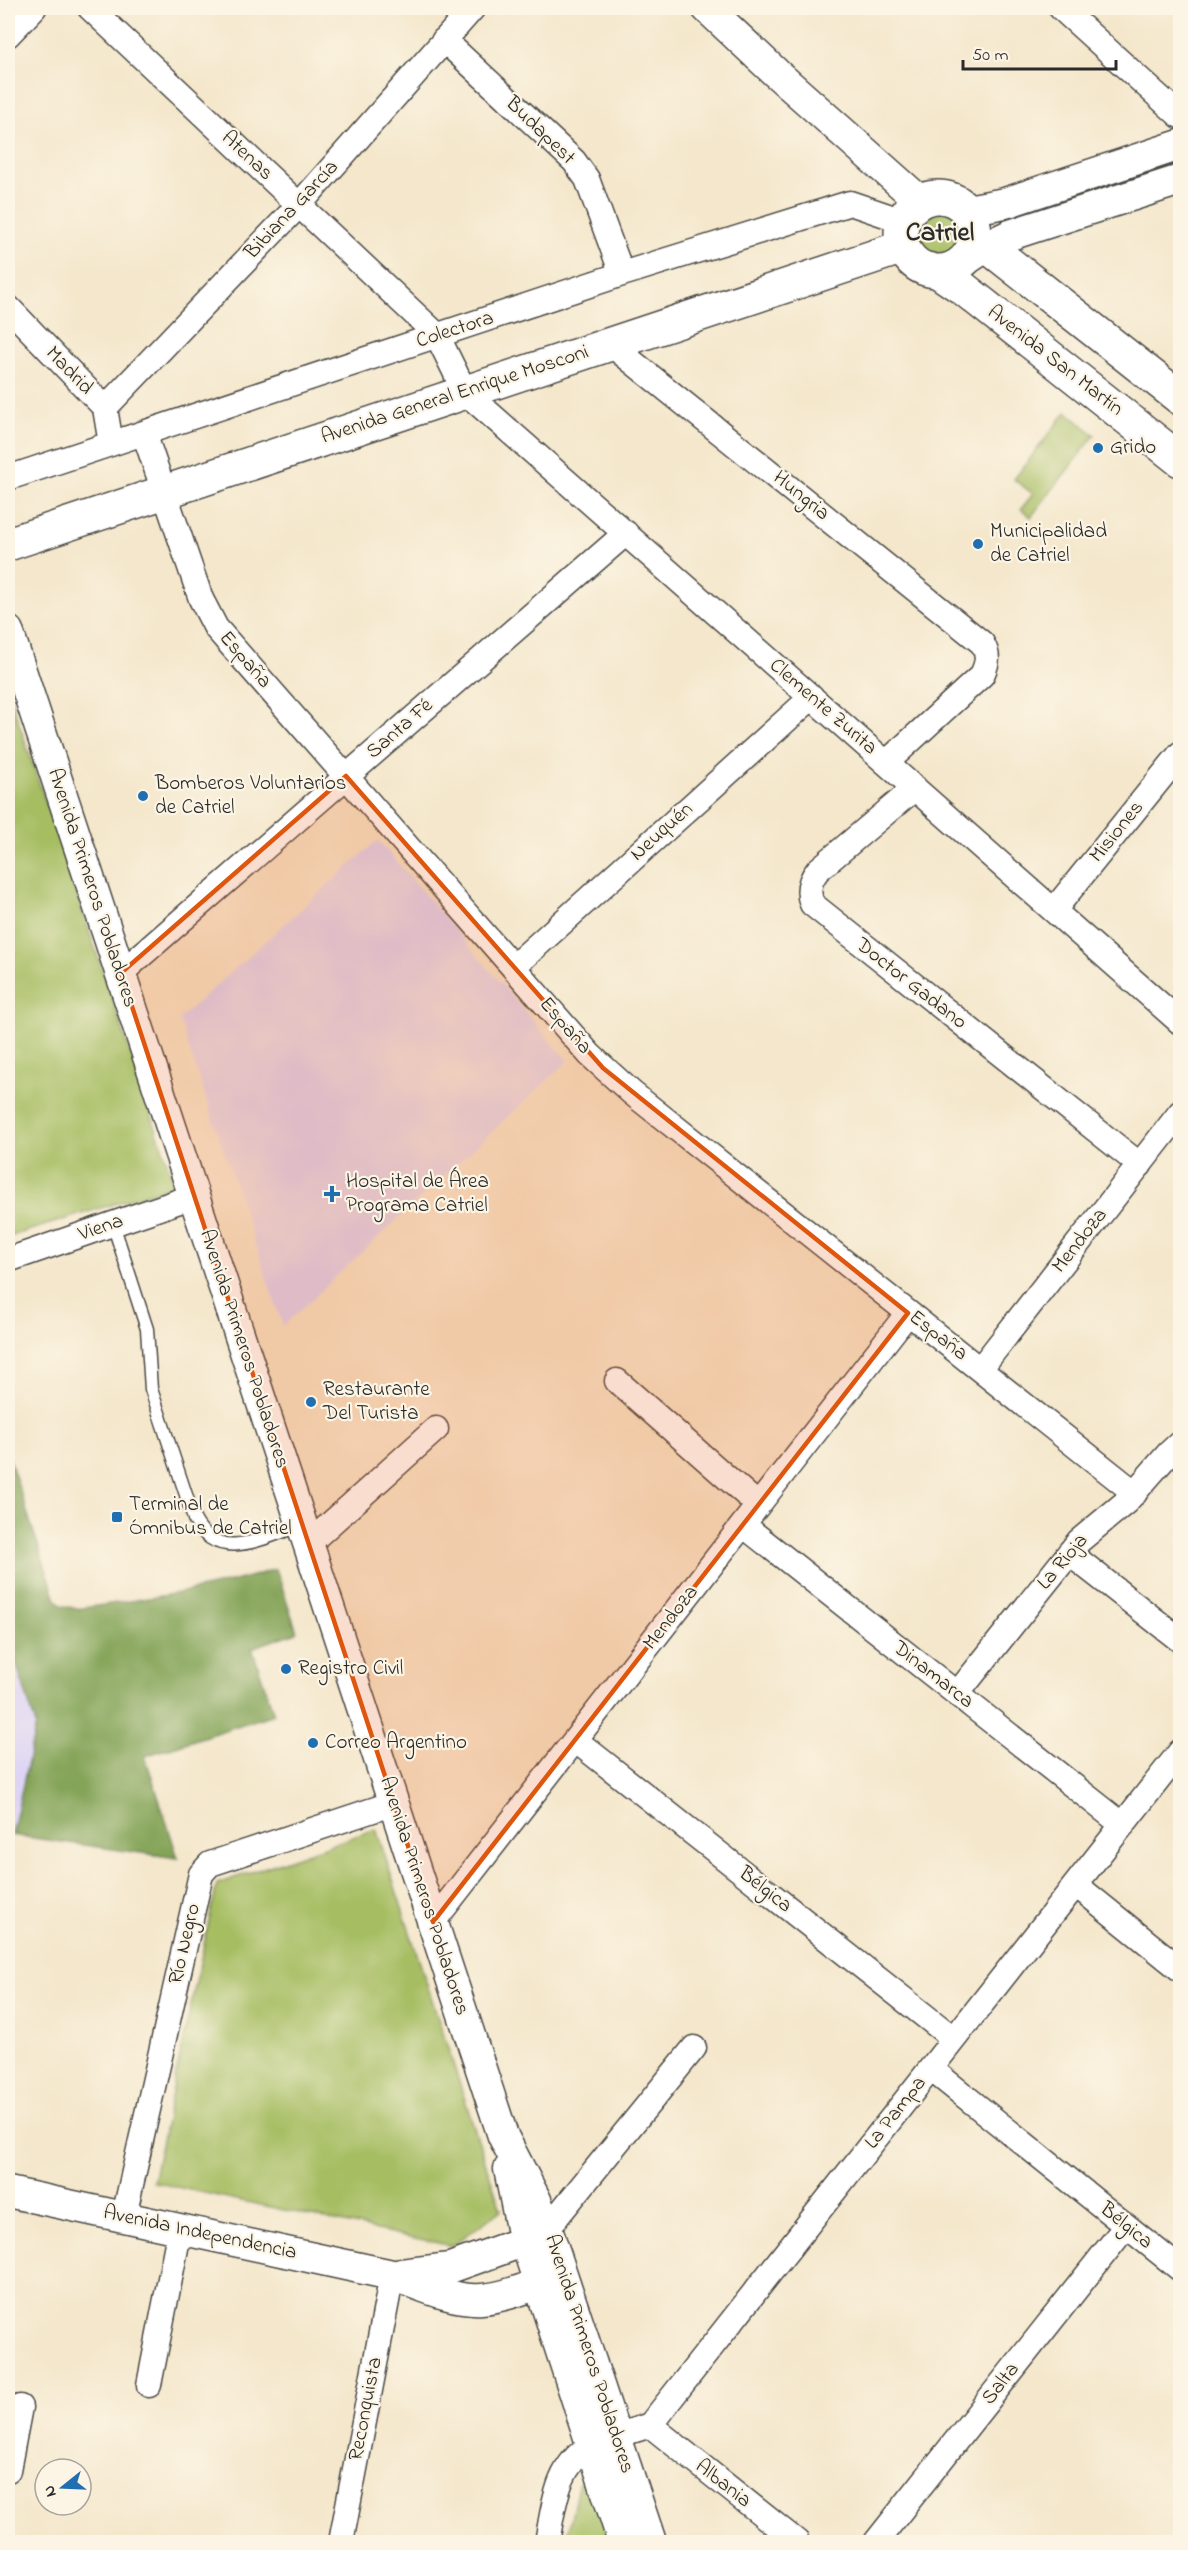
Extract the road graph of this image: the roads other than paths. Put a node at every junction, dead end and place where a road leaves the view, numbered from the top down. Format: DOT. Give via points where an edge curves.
graph roads {
  1 [pos="34,8"];
  2 [pos="90,8"];
  3 [pos="473,8"];
  4 [pos="707,8"];
  5 [pos="1061,8"];
  6 [pos="8,35"];
  7 [pos="444,40"];
  8 [pos="1180,116"];
  9 [pos="1180,145"];
  10 [pos="1180,180"];
  11 [pos="299,205"];
  12 [pos="913,234"];
  13 [pos="973,239"];
  14 [pos="622,274"];
  15 [pos="8,308"];
  16 [pos="437,335"];
  17 [pos="609,343"];
  18 [pos="465,392"];
  19 [pos="1180,398"];
  20 [pos="105,408"];
  21 [pos="144,433"];
  22 [pos="111,444"];
  23 [pos="1180,460"];
  24 [pos="8,478"];
  25 [pos="165,492"];
  26 [pos="626,533"];
  27 [pos="8,544"];
  28 [pos="8,631"];
  29 [pos="812,697"];
  30 [pos="1180,754"];
  31 [pos="886,763"];
  32 [pos="346,777"];
  33 [pos="915,788"];
  34 [pos="1053,910"];
  35 [pos="513,967"];
  36 [pos="121,973"];
  37 [pos="1180,1022"];
  38 [pos="1180,1113"];
  39 [pos="1140,1165"];
  40 [pos="194,1196"];
  41 [pos="112,1224"];
  42 [pos="8,1260"];
  43 [pos="908,1313"];
  44 [pos="980,1370"];
  45 [pos="617,1381"];
  46 [pos="436,1429"];
  47 [pos="1180,1443"];
  48 [pos="1135,1493"];
  49 [pos="759,1505"];
  50 [pos="743,1525"];
  51 [pos="305,1534"];
  52 [pos="1069,1553"];
  53 [pos="1180,1640"];
  54 [pos="957,1694"];
  55 [pos="575,1740"];
  56 [pos="1180,1752"];
  57 [pos="394,1803"];
  58 [pos="1123,1825"];
  59 [pos="1076,1885"];
  60 [pos="433,1922"];
  61 [pos="1180,1969"];
  62 [pos="954,2039"];
  63 [pos="694,2048"];
  64 [pos="931,2069"];
  65 [pos="8,2192"];
  66 [pos="124,2216"];
  67 [pos="1126,2226"];
  68 [pos="180,2228"];
  69 [pos="542,2239"];
  70 [pos="1180,2269"];
  71 [pos="392,2275"];
  72 [pos="551,2279"];
  73 [pos="149,2385"];
  74 [pos="20,2407"];
  75 [pos="650,2425"];
  76 [pos="604,2441"];
  77 [pos="8,2470"];
  78 [pos="341,2542"];
  79 [pos="547,2542"];
  80 [pos="623,2542"];
  81 [pos="651,2542"];
  82 [pos="797,2542"];
  83 [pos="876,2542"];
  1 -- 6 [label="street"];
  2 -- 11 [label="street, Atenas"];
  3 -- 7 [label="street, Bibiana García"];
  4 -- 12 [label="street" via="776,73"];
  5 -- 8 [label="street"];
  7 -- 11 [label="street, Bibiana García"];
  7 -- 14 [label="street, Budapest" via="574,161 587,179"];
  9 -- 13 [label="street" via="1005,203"];
  10 -- 13 [label="street" via="1024,230"];
  11 -- 16 [label="street, Atenas"];
  11 -- 20 [label="street, Bibiana García"];
  12 -- 13 [label="main road" via="939,271 952,268"];
  12 -- 13 [label="main road" via="942,196 953,199"];
  12 -- 14 [label="street, Colectora" via="850,203"];
  12 -- 17 [label="main road, Avenida General Enrique Mosconi"];
  12 -- 23 [label="main road, Avenida San Martín" via="939,272"];
  13 -- 19 [label="main road"];
  14 -- 16 [label="street, Colectora"];
  15 -- 20 [label="street, Madrid"];
  16 -- 18 [label="street, Atenas"];
  16 -- 21 [label="street, Colectora"];
  17 -- 18 [label="main road, Avenida General Enrique Mosconi"];
  17 -- 31 [label="street, Hungria" via="974,635 987,653 982,675"];
  18 -- 25 [label="main road, Avenida General Enrique Mosconi"];
  18 -- 26 [label="street, Clemente Zurita"];
  20 -- 22 [label="street, Madrid"];
  21 -- 22 [label="street, Colectora"];
  21 -- 25 [label="street, España"];
  22 -- 24 [label="street, Colectora"];
  25 -- 27 [label="main road, Avenida General Enrique Mosconi"];
  25 -- 32 [label="street, España" via="207,614"];
  26 -- 29 [label="street, Clemente Zurita"];
  26 -- 32 [label="street, Santa Fé"];
  28 -- 36 [label="street, Avenida Primeros Pobladores"];
  29 -- 31 [label="street, Clemente Zurita"];
  29 -- 35 [label="street, Neuquén"];
  30 -- 34 [label="street, Misiones"];
  31 -- 33 [label="street, Clemente Zurita"];
  32 -- 35 [label="street, España"];
  32 -- 36 [label="street, Santa Fé"];
  33 -- 34 [label="street, Clemente Zurita"];
  33 -- 39 [label="street, Doctor Gadano" via="818,870 809,886 812,904"];
  34 -- 37 [label="street, Clemente Zurita"];
  35 -- 43 [label="street, España" via="617,1081"];
  36 -- 40 [label="street, Avenida Primeros Pobladores"];
  38 -- 39 [label="street, Mendoza"];
  39 -- 44 [label="street, Mendoza"];
  40 -- 41 [label="street, Viena"];
  40 -- 51 [label="street, Avenida Primeros Pobladores"];
  41 -- 42 [label="street, Viena"];
  41 -- 51 [label="lane" via="147,1329 151,1389 200,1531 216,1543 236,1545"];
  43 -- 44 [label="street, España"];
  43 -- 49 [label="street, Mendoza"];
  44 -- 48 [label="street, España"];
  45 -- 49 [label="street"];
  46 -- 51 [label="street"];
  47 -- 48 [label="street, La Rioja"];
  48 -- 52 [label="street, La Rioja"];
  49 -- 50 [label="street, Mendoza"];
  50 -- 54 [label="street, Dinamarca"];
  50 -- 55 [label="street, Mendoza"];
  51 -- 57 [label="street, Avenida Primeros Pobladores"];
  52 -- 53 [label="street"];
  52 -- 54 [label="street, La Rioja"];
  54 -- 58 [label="street, Dinamarca"];
  55 -- 60 [label="street, Mendoza"];
  55 -- 62 [label="street, Bélgica"];
  56 -- 58 [label="street, La Pampa"];
  57 -- 60 [label="street, Avenida Primeros Pobladores"];
  57 -- 66 [label="street, Río Negro" via="210,1864 201,1874"];
  58 -- 59 [label="street, La Pampa"];
  59 -- 61 [label="street"];
  59 -- 62 [label="street, La Pampa"];
  60 -- 69 [label="street, Avenida Primeros Pobladores" via="503,2136 536,2200"];
  62 -- 64 [label="street, La Pampa"];
  63 -- 69 [label="street"];
  64 -- 67 [label="street, Bélgica"];
  64 -- 75 [label="street, La Pampa"];
  65 -- 66 [label="street, Avenida Independencia"];
  66 -- 68 [label="street, Avenida Independencia"];
  67 -- 70 [label="street, Bélgica"];
  67 -- 83 [label="street, Salta"];
  68 -- 71 [label="street, Avenida Independencia"];
  68 -- 73 [label="street"];
  69 -- 71 [label="street, Avenida Independencia" via="450,2268"];
  69 -- 72 [label="street, Avenida Primeros Pobladores"];
  71 -- 72 [label="street, Avenida Independencia" via="471,2299 497,2296"];
  71 -- 78 [label="street, Reconquista"];
  72 -- 76 [label="street, Avenida Primeros Pobladores"];
  74 -- 77 [label="street"];
  75 -- 76 [label="street"];
  75 -- 82 [label="street, Albania"];
  76 -- 79 [label="street" via="568,2466 558,2486"];
  76 -- 80 [label="street, Avenida Primeros Pobladores"];
  76 -- 81 [label="street, Avenida Primeros Pobladores"];
}
